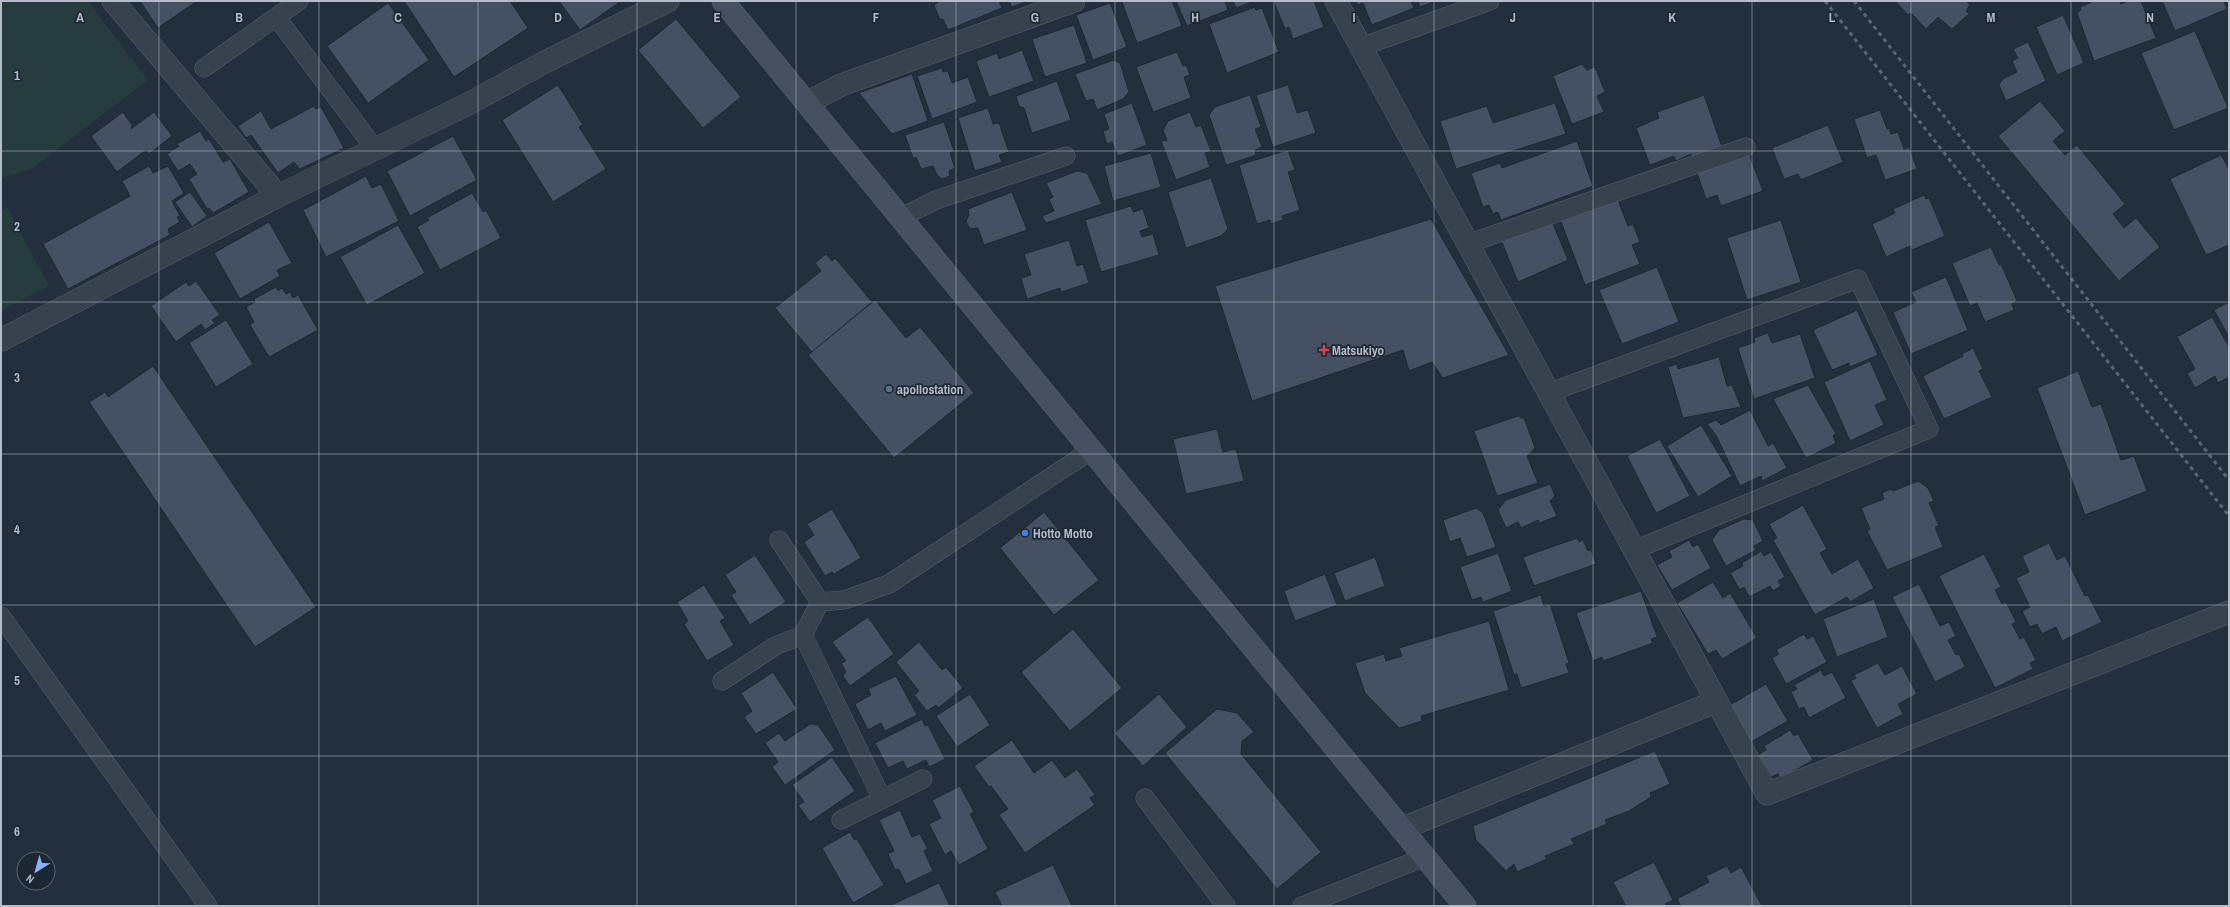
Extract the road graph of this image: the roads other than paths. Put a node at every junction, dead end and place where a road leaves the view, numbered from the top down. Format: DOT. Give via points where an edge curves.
graph roads {
  1 [pos="113,1"];
  2 [pos="300,1"];
  3 [pos="668,1"];
  4 [pos="722,1"];
  5 [pos="1074,1"];
  6 [pos="1336,1"];
  7 [pos="1490,1"];
  8 [pos="277,18"];
  9 [pos="1361,47"];
  10 [pos="204,68"];
  11 [pos="807,103"];
  12 [pos="1746,147"];
  13 [pos="375,149"];
  14 [pos="1066,156"];
  15 [pos="278,196"];
  16 [pos="900,218"];
  17 [pos="1467,244"];
  18 [pos="1,340"];
  19 [pos="1548,393"];
  20 [pos="1090,451"];
  21 [pos="779,540"];
  22 [pos="1634,550"];
  23 [pos="820,602"];
  24 [pos="2229,612"];
  25 [pos="1,616"];
  26 [pos="804,635"];
  27 [pos="722,681"];
  28 [pos="1715,702"];
  29 [pos="924,779"];
  30 [pos="1145,798"];
  31 [pos="882,799"];
  32 [pos="841,820"];
  33 [pos="1401,830"];
  34 [pos="1424,857"];
  35 [pos="208,906"];
  36 [pos="1226,906"];
  37 [pos="1302,906"];
  38 [pos="1465,906"];
  1 -- 15 [label="street"];
  2 -- 8 [label="lane"];
  3 -- 13 [label="street" via="545,62 466,106"];
  4 -- 11 [label="street"];
  5 -- 11 [label="street" via="842,85"];
  6 -- 9 [label="street"];
  7 -- 9 [label="lane"];
  8 -- 10 [label="lane"];
  8 -- 13 [label="lane"];
  9 -- 17 [label="street"];
  11 -- 16 [label="street"];
  12 -- 17 [label="lane"];
  13 -- 15 [label="street"];
  14 -- 16 [label="lane" via="936,200"];
  15 -- 18 [label="street"];
  16 -- 20 [label="street"];
  17 -- 19 [label="street"];
  19 -- 22 [label="street"];
  19 -- 22 [label="lane" via="1858,279 1929,430"];
  20 -- 23 [label="lane" via="889,584 844,600"];
  20 -- 33 [label="street"];
  21 -- 23 [label="lane"];
  22 -- 28 [label="street"];
  23 -- 26 [label="lane"];
  24 -- 28 [label="street" via="1767,794"];
  25 -- 35 [label="lane"];
  26 -- 27 [label="lane" via="775,646"];
  26 -- 31 [label="lane"];
  28 -- 33 [label="street"];
  29 -- 31 [label="lane"];
  30 -- 36 [label="lane"];
  31 -- 32 [label="lane"];
  33 -- 34 [label="street"];
  34 -- 37 [label="lane"];
  34 -- 38 [label="street"];
}
